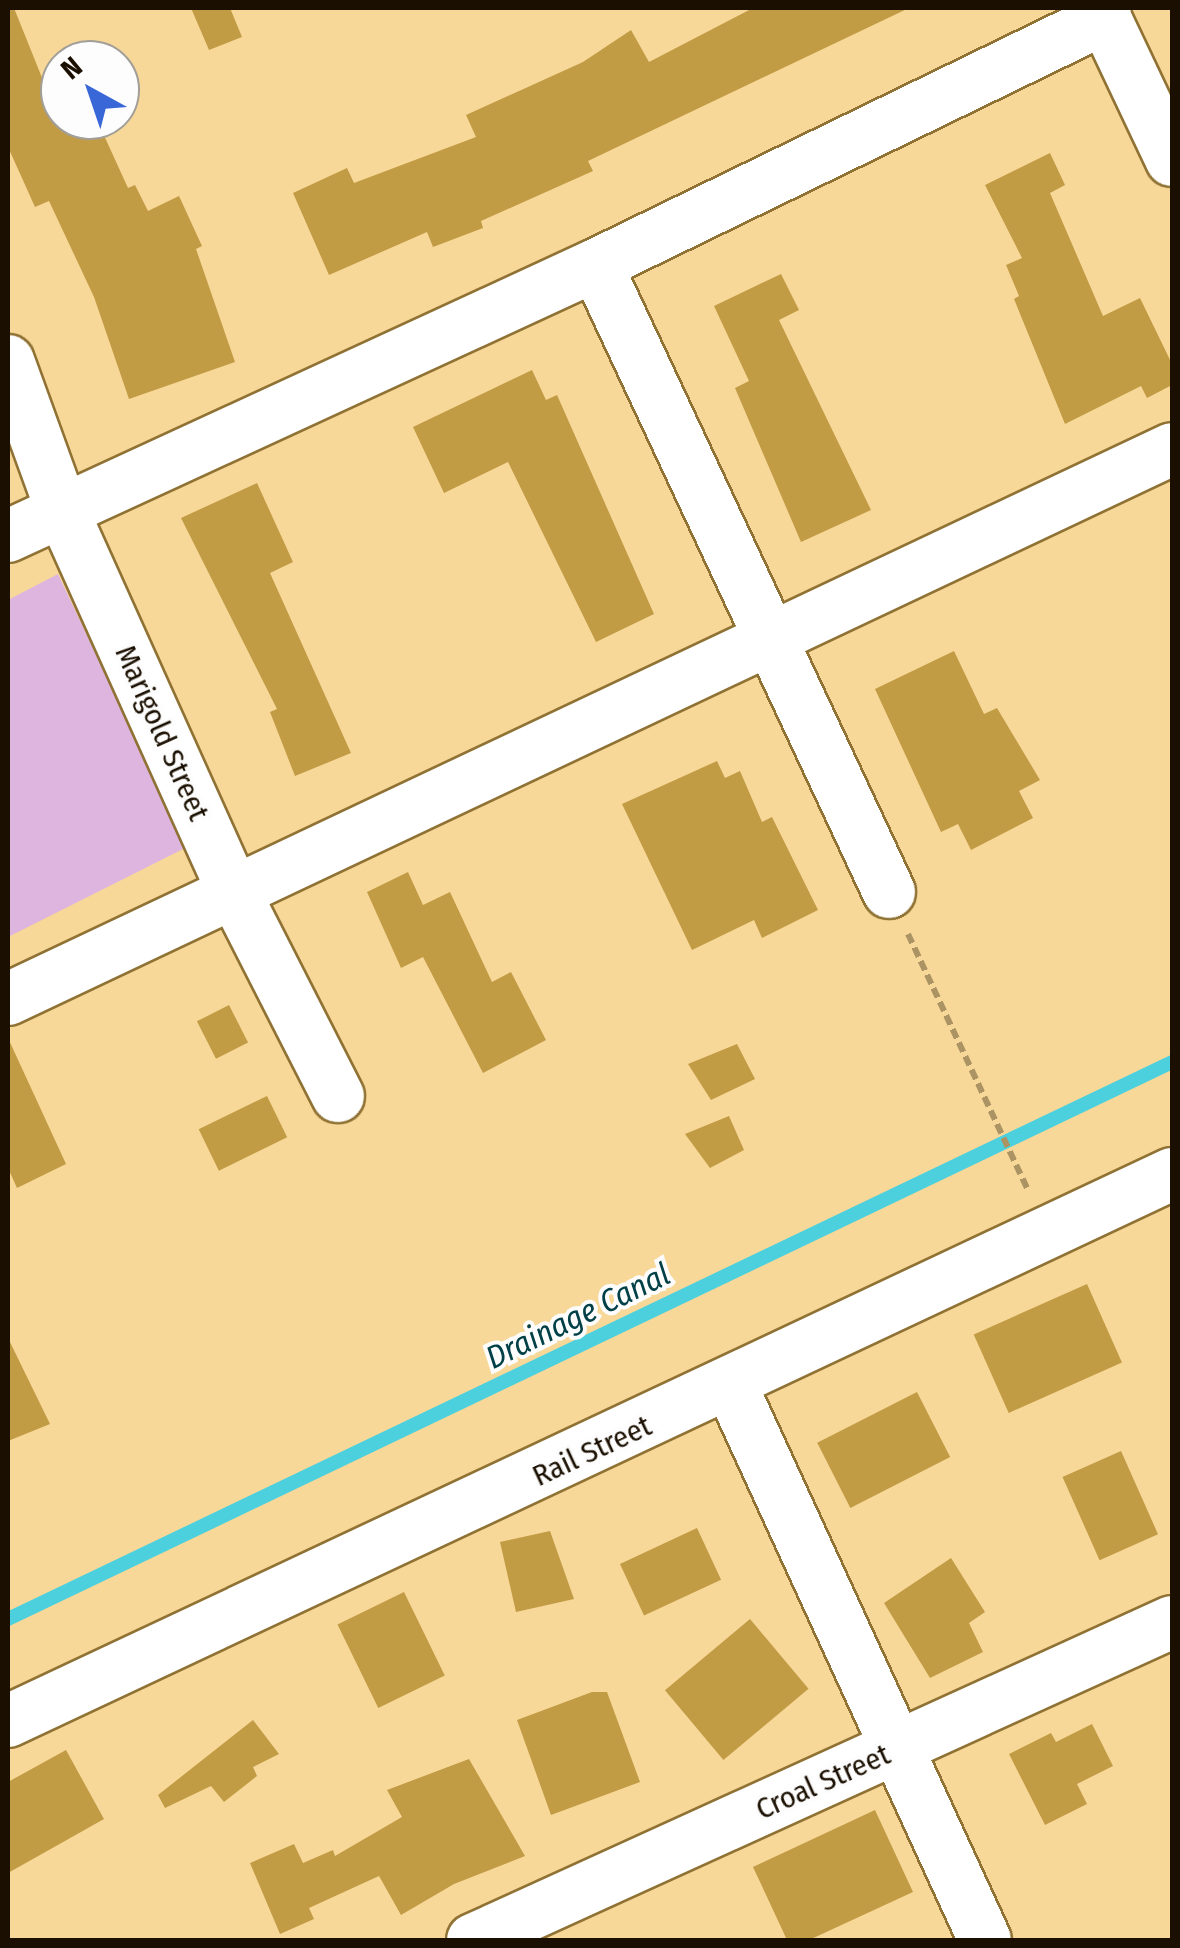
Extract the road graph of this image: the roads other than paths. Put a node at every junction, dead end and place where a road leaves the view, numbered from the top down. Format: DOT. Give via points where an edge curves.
graph roads {
  1 [pos="1102,13"];
  2 [pos="1172,160"];
  3 [pos="596,265"];
  4 [pos="8,361"];
  5 [pos="1172,448"];
  6 [pos="62,510"];
  7 [pos="8,536"];
  8 [pos="770,635"];
  9 [pos="234,892"];
  10 [pos="889,892"];
  11 [pos="8,999"];
  12 [pos="338,1096"];
  13 [pos="1172,1174"];
  14 [pos="731,1386"];
  15 [pos="1172,1622"];
  16 [pos="8,1721"];
  17 [pos="897,1748"];
  18 [pos="473,1940"];
  19 [pos="985,1940"];
  1 -- 2 [label="street"];
  1 -- 3 [label="street"];
  3 -- 6 [label="street"];
  3 -- 8 [label="street"];
  4 -- 6 [label="street, Marigold Street"];
  5 -- 8 [label="street"];
  6 -- 7 [label="street"];
  6 -- 9 [label="street, Marigold Street"];
  8 -- 9 [label="street"];
  8 -- 10 [label="street"];
  9 -- 11 [label="street"];
  9 -- 12 [label="street, Marigold Street"];
  13 -- 14 [label="street, Rail Street"];
  14 -- 16 [label="street, Rail Street"];
  14 -- 17 [label="street"];
  15 -- 17 [label="street, Croal Street"];
  17 -- 18 [label="street, Croal Street"];
  17 -- 19 [label="street"];
}
